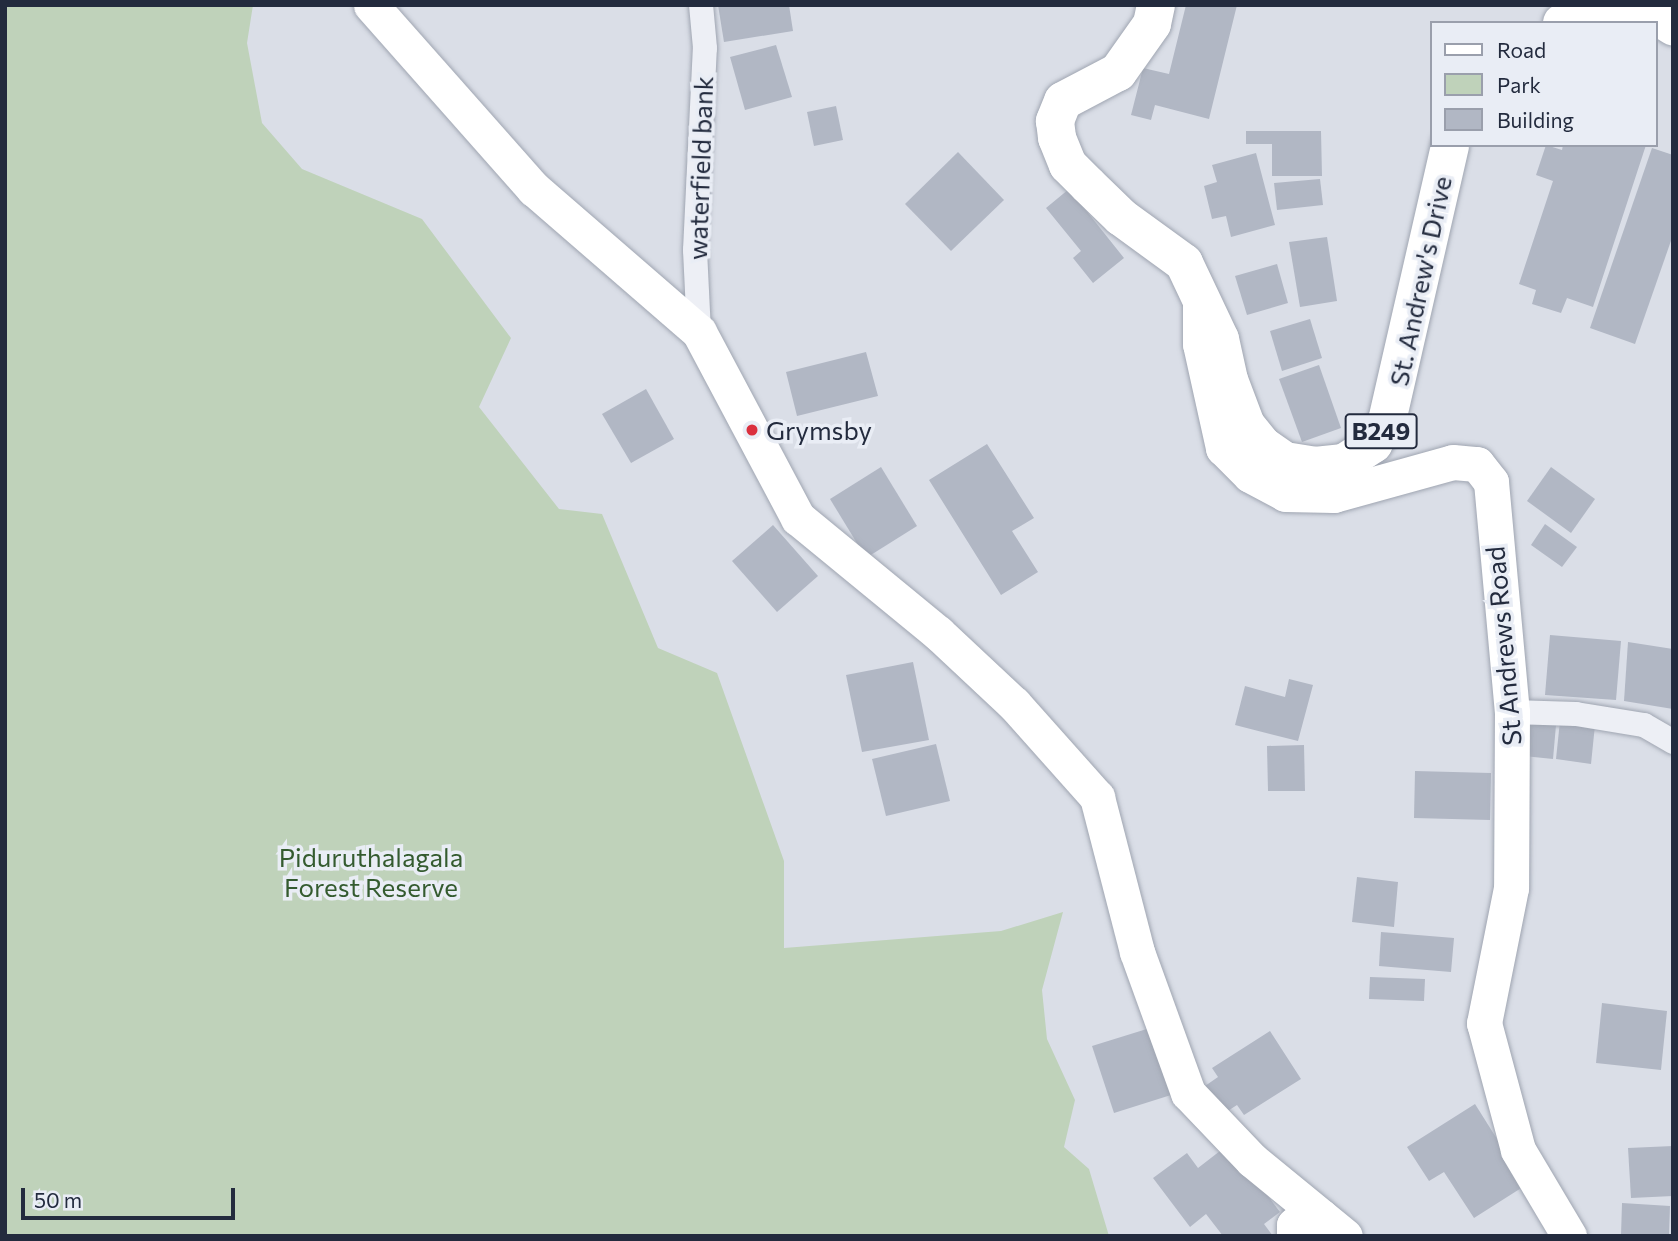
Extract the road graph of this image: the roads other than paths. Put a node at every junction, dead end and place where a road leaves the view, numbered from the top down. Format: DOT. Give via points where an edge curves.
graph roads {
  1 [pos="371,5"];
  2 [pos="701,5"];
  3 [pos="1156,5"];
  4 [pos="1569,21"];
  5 [pos="1673,26"];
  6 [pos="1450,147"];
  7 [pos="1200,302"];
  8 [pos="699,332"];
  9 [pos="1513,712"];
  10 [pos="1673,742"];
  11 [pos="1320,1229"];
  12 [pos="1569,1236"];
  1 -- 8 [label="street" via="534,189"];
  2 -- 8 [label="street, waterfield bank" via="705,48 695,250"];
  3 -- 7 [label="main road, St. Andrew's Drive / B249" via="1152,24 1118,72 1063,101 1055,121 1057,138 1068,165 1104,201 1184,263"];
  4 -- 5 [label="main road" via="1604,11 1647,10"];
  6 -- 7 [label="main road, St. Andrew's Drive / B249" via="1396,397 1373,444 1344,463 1315,467 1285,460 1262,445 1246,425 1220,338"];
  7 -- 9 [label="street, St Andrews Road" via="1200,344 1223,447 1250,475 1285,494 1334,495 1453,462 1477,464 1491,482"];
  8 -- 11 [label="street" via="798,518 938,633 1014,704 1097,797 1137,952 1188,1093"];
  9 -- 10 [label="street" via="1644,725"];
  9 -- 12 [label="street, St Andrews Road" via="1511,888 1484,1023 1518,1150"];
}
